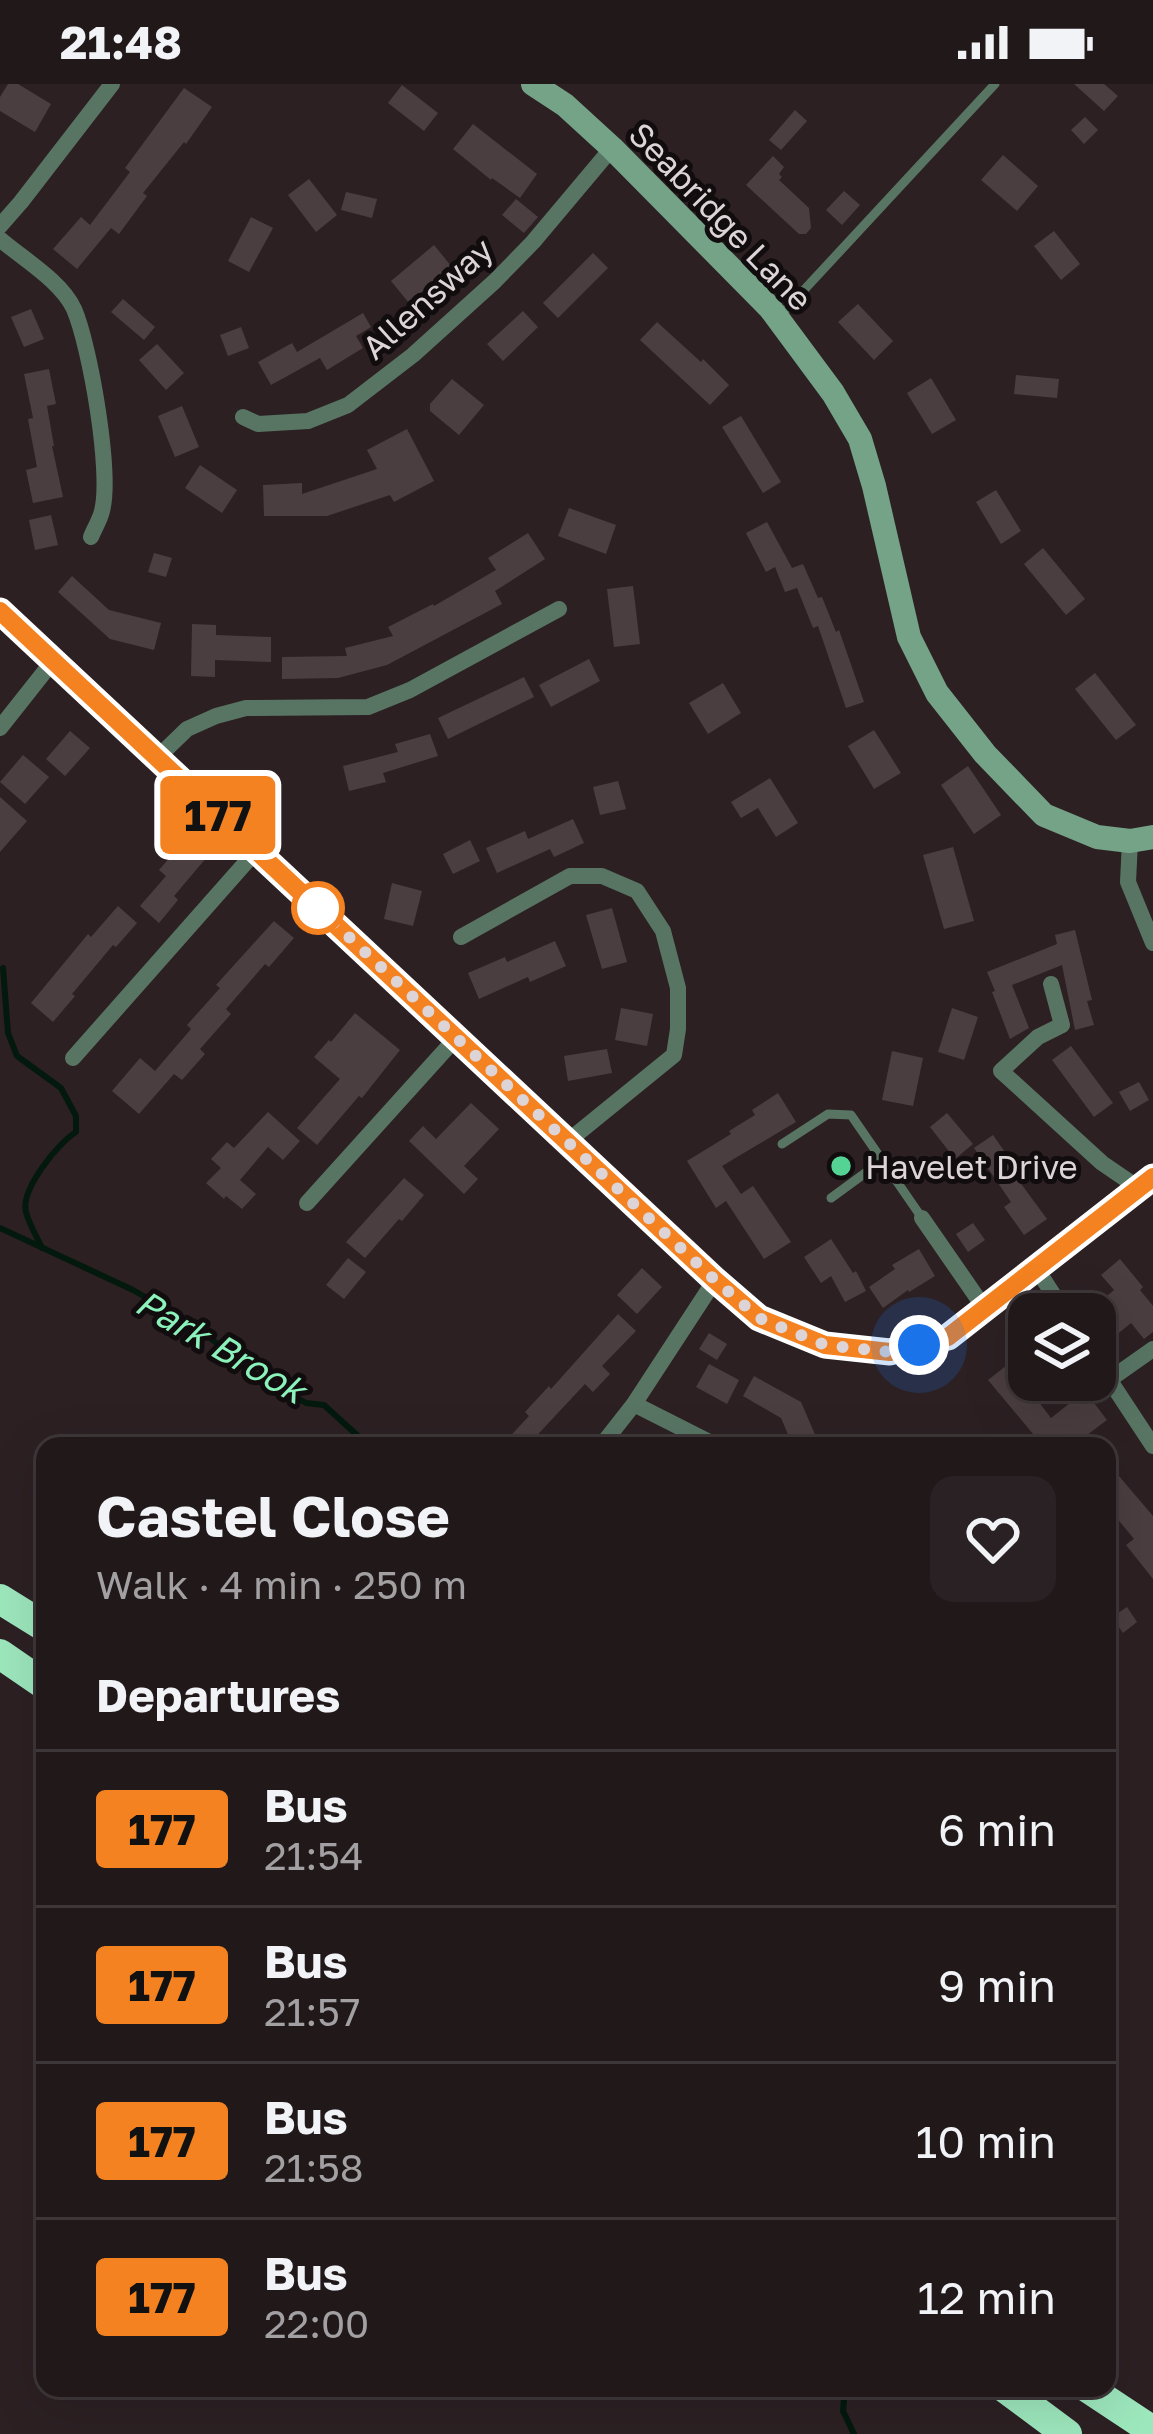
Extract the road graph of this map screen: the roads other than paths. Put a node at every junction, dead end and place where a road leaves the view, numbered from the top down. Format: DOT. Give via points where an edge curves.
graph roads {
  1 [pos="112,84"];
  2 [pos="533,84"];
  3 [pos="995,84"];
  4 [pos="612,148"];
  5 [pos="0,226"];
  6 [pos="0,239"];
  7 [pos="778,318"];
  8 [pos="243,418"];
  9 [pos="91,537"];
  10 [pos="559,609"];
  11 [pos="0,611"];
  12 [pos="53,661"];
  13 [pos="0,728"];
  14 [pos="157,758"];
  15 [pos="1142,839"];
  16 [pos="256,850"];
  17 [pos="461,937"];
  18 [pos="1153,943"];
  19 [pos="1051,985"];
  20 [pos="456,1038"];
  21 [pos="74,1058"];
  22 [pos="567,1142"];
  23 [pos="782,1144"];
  24 [pos="883,1160"];
  25 [pos="1146,1183"];
  26 [pos="831,1198"];
  27 [pos="307,1202"];
  28 [pos="922,1218"];
  29 [pos="1036,1268"];
  30 [pos="715,1280"];
  31 [pos="1052,1293"];
  32 [pos="985,1309"];
  33 [pos="1153,1348"];
  34 [pos="1116,1375"];
  35 [pos="1116,1390"];
  36 [pos="634,1404"];
  37 [pos="608,1437"];
  38 [pos="699,1437"];
  39 [pos="1153,1446"];
  40 [pos="0,1599"];
  41 [pos="36,1621"];
  42 [pos="0,1654"];
  43 [pos="36,1679"];
  44 [pos="1017,2397"];
  45 [pos="1102,2397"];
  46 [pos="1153,2431"];
  47 [pos="1067,2434"];
  1 -- 5 [label="street"];
  2 -- 4 [label="street, Seabridge Lane"];
  3 -- 7 [label="lane"];
  4 -- 7 [label="street, Seabridge Lane"];
  4 -- 8 [label="street, Allensway" via="495,281 348,405 308,421"];
  6 -- 9 [label="street" via="73,306 97,397 104,472 103,511"];
  7 -- 15 [label="street, Seabridge Lane" via="860,439 909,637 937,693 1044,815 1096,837"];
  10 -- 14 [label="street" via="368,707 246,708 187,728"];
  11 -- 12 [label="street"];
  12 -- 13 [label="street"];
  12 -- 14 [label="street"];
  14 -- 16 [label="street"];
  15 -- 18 [label="street" via="1128,882"];
  16 -- 20 [label="street"];
  16 -- 21 [label="street"];
  17 -- 22 [label="street" via="570,876 602,876 637,891 663,931 678,988 674,1055"];
  19 -- 25 [label="street" via="1062,1025 1001,1071 1102,1163"];
  20 -- 22 [label="street"];
  20 -- 27 [label="street"];
  22 -- 30 [label="street"];
  23 -- 24 [label="lane" via="828,1114 851,1114"];
  24 -- 26 [label="lane"];
  24 -- 28 [label="lane"];
  25 -- 29 [label="street"];
  28 -- 32 [label="street"];
  29 -- 31 [label="street"];
  29 -- 32 [label="street"];
  30 -- 32 [label="street" via="759,1318 825,1345 890,1352 948,1337"];
  30 -- 36 [label="street"];
  33 -- 34 [label="street"];
  35 -- 39 [label="street"];
  36 -- 37 [label="street"];
  36 -- 38 [label="street"];
  40 -- 41 [label="highway"];
  42 -- 43 [label="highway"];
  44 -- 47 [label="highway"];
  45 -- 46 [label="highway"];
}
